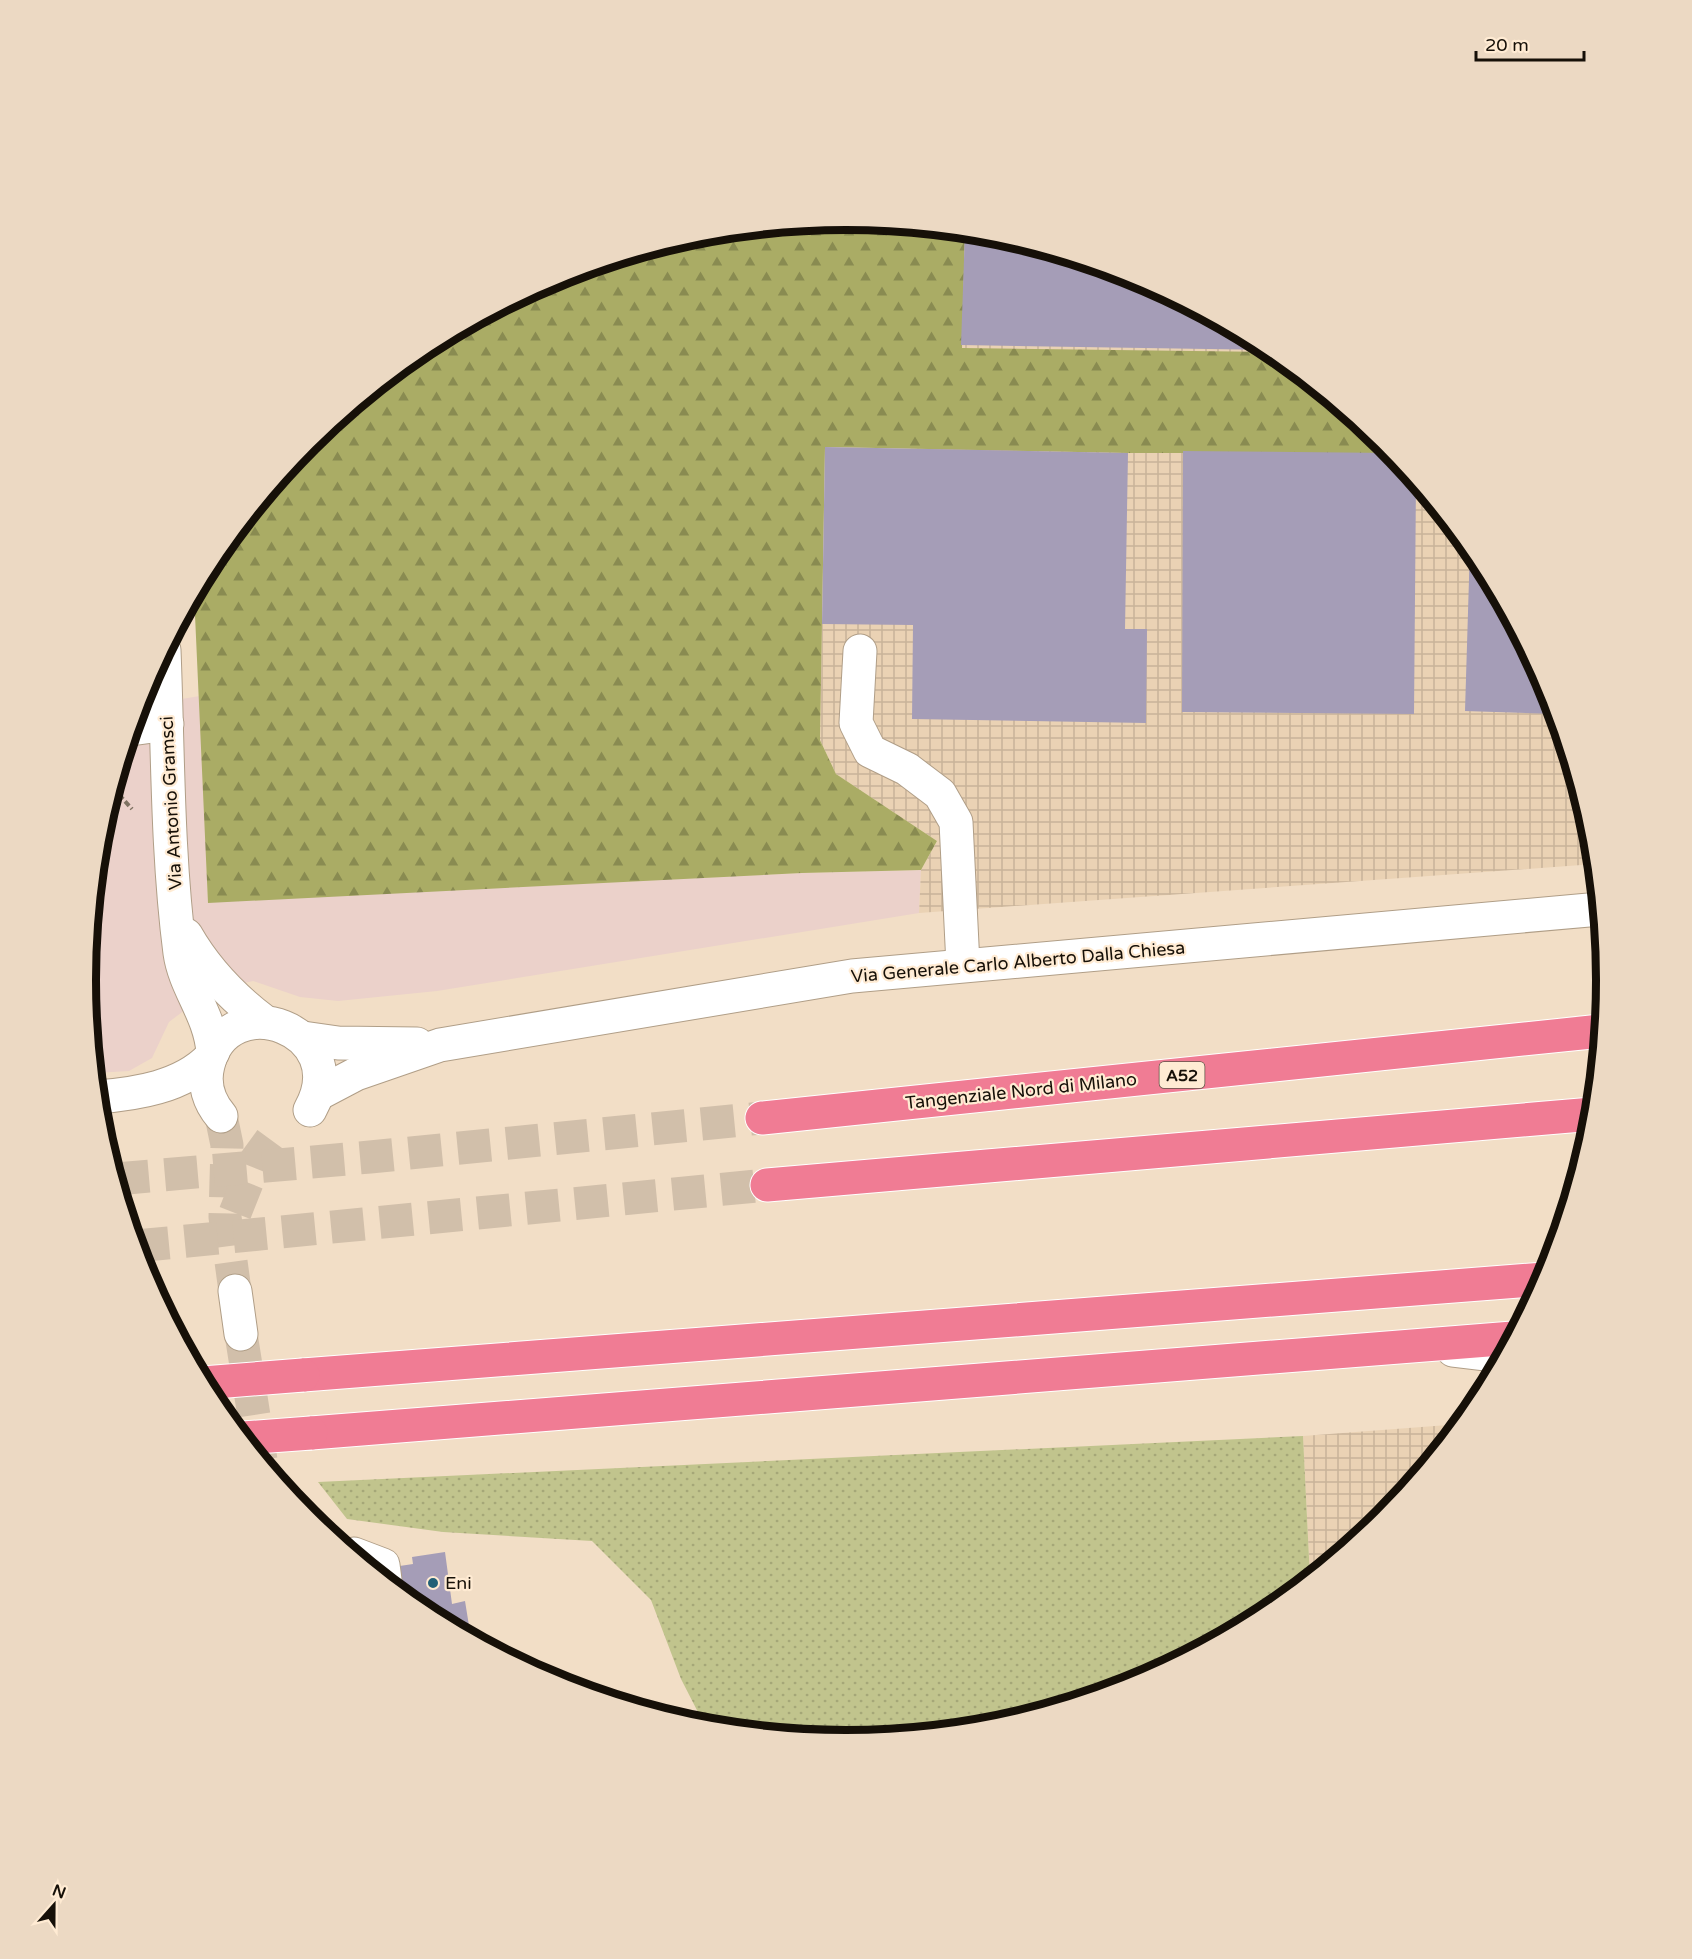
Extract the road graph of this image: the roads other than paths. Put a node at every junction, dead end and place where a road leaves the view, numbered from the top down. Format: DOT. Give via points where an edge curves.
graph roads {
  1 [pos="860,651"];
  2 [pos="165,666"];
  3 [pos="167,724"];
  4 [pos="140,728"];
  5 [pos="1592,910"];
  6 [pos="177,920"];
  7 [pos="963,965"];
  8 [pos="265,1022"];
  9 [pos="1594,1033"];
  10 [pos="303,1038"];
  11 [pos="440,1045"];
  12 [pos="211,1055"];
  13 [pos="109,1096"];
  14 [pos="1584,1115"];
  15 [pos="762,1118"];
  16 [pos="767,1185"];
  17 [pos="1533,1280"];
  18 [pos="235,1291"];
  19 [pos="241,1334"];
  20 [pos="1505,1339"];
  21 [pos="1418,1345"];
  22 [pos="1496,1355"];
  23 [pos="213,1382"];
  24 [pos="252,1437"];
  25 [pos="372,1561"];
  26 [pos="384,1571"];
  1 -- 7 [label="street" via="856,723 870,751 907,769 940,794 956,822"];
  2 -- 3 [label="street, Via Antonio Gramsci"];
  3 -- 4 [label="street"];
  3 -- 6 [label="street, Via Antonio Gramsci"];
  5 -- 7 [label="street, Via Generale Carlo Alberto Dalla Chiesa"];
  6 -- 8 [label="street" via="215,976"];
  6 -- 12 [label="street, Via Antonio Gramsci" via="181,956 207,1019"];
  7 -- 11 [label="street, Via Generale Carlo Alberto Dalla Chiesa" via="852,976"];
  8 -- 10 [label="street" via="285,1026"];
  8 -- 12 [label="street" via="246,1024 231,1032"];
  9 -- 15 [label="highway, Tangenziale Nord di Milano / A52"];
  10 -- 11 [label="street, Via Generale Carlo Alberto Dalla Chiesa" via="338,1043"];
  10 -- 11 [label="street, Via Generale Carlo Alberto Dalla Chiesa" via="318,1066 314,1102 356,1074"];
  12 -- 13 [label="street" via="199,1069 172,1083"];
  12 -- 13 [label="street, Via Antonio Gramsci" via="207,1087 217,1112 169,1099"];
  14 -- 16 [label="highway"];
  17 -- 23 [label="highway, bridge"];
  18 -- 19 [label="street"];
  20 -- 21 [label="highway"];
  21 -- 22 [label="street"];
  21 -- 24 [label="highway, bridge"];
  25 -- 26 [label="street" via="383,1565"];
}
